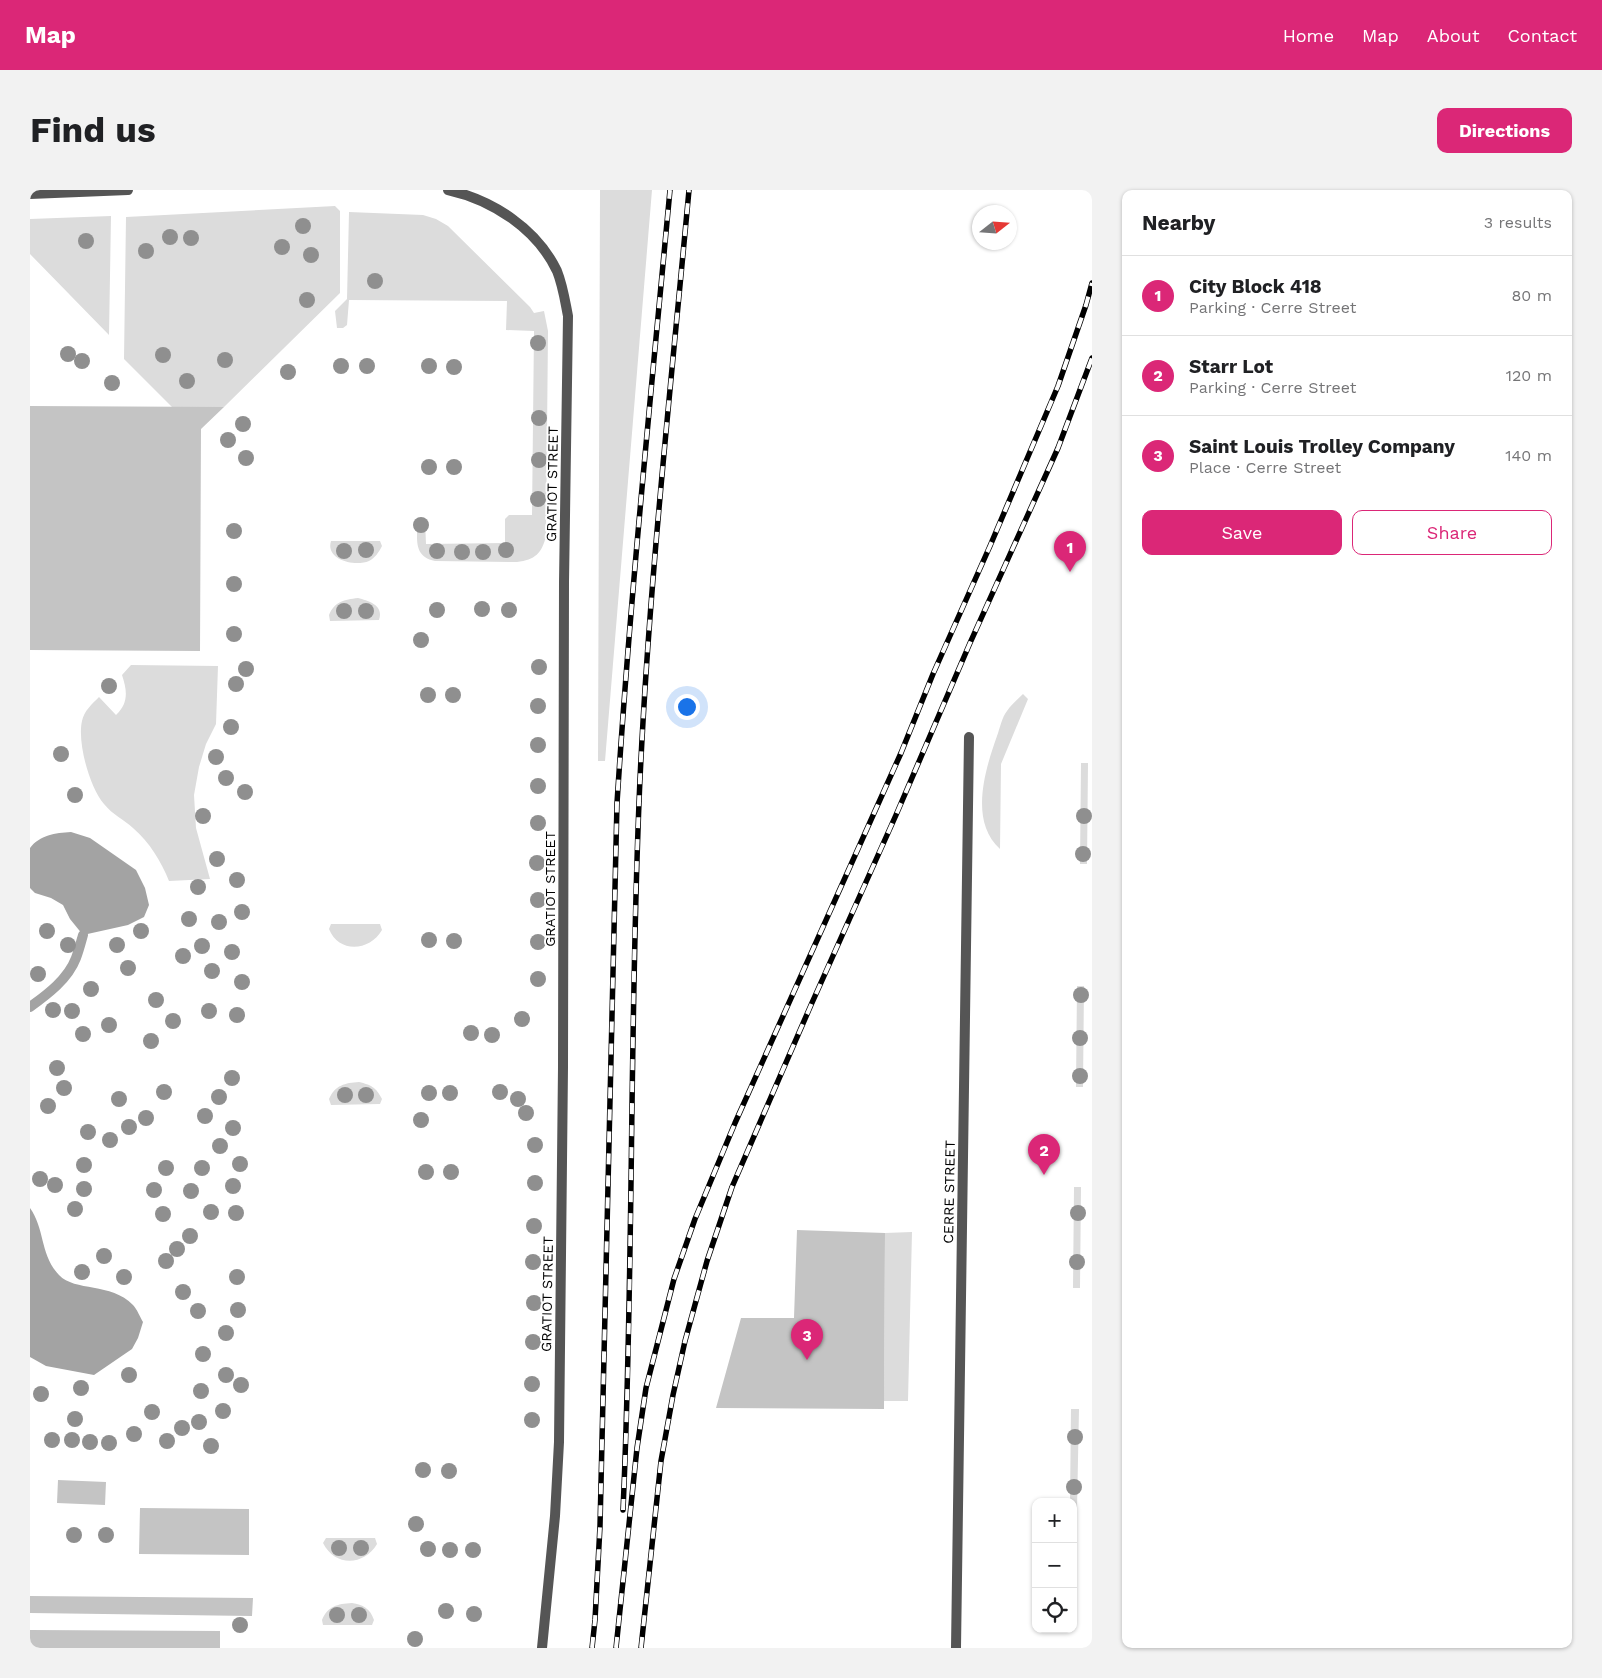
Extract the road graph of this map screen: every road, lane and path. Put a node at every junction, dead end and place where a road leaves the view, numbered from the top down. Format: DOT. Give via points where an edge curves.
graph roads {
  1 [pos="128,190"];
  2 [pos="448,190"];
  3 [pos="30,194"];
  4 [pos="970,736"];
  5 [pos="542,1648"];
  6 [pos="956,1648"];
  1 -- 3 [label="street"];
  2 -- 5 [label="street, GRATIOT STREET" via="467,194 495,207 534,239 557,270 568,316 559,1442"];
  4 -- 6 [label="street, CERRE STREET"];
}
